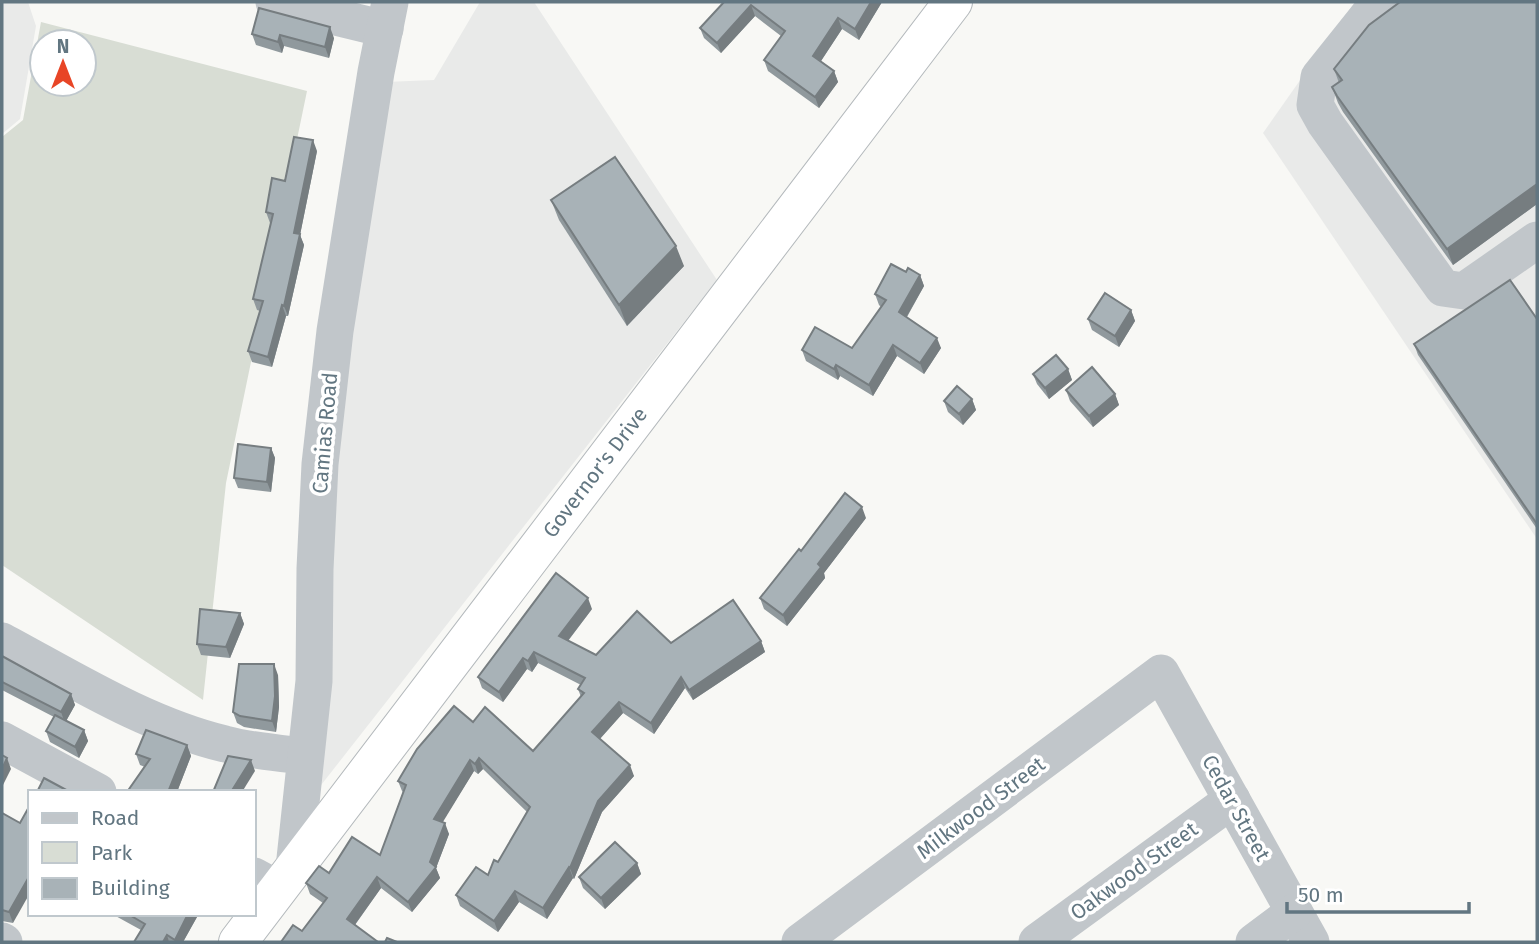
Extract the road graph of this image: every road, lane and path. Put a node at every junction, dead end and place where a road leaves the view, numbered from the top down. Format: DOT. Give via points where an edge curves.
graph roads {
  1 [pos="274,2"];
  2 [pos="953,2"];
  3 [pos="1379,2"];
  4 [pos="387,15"];
  5 [pos="1537,240"];
  6 [pos="2,641"];
  7 [pos="1161,673"];
  8 [pos="2,740"];
  9 [pos="305,756"];
  10 [pos="94,790"];
  11 [pos="1232,800"];
  12 [pos="275,878"];
  13 [pos="256,911"];
  14 [pos="253,916"];
  15 [pos="1303,927"];
  16 [pos="238,942"];
  17 [pos="800,942"];
  18 [pos="1037,942"];
  19 [pos="1254,942"];
  1 -- 4 [label="street"];
  2 -- 12 [label="highway, Governor's Drive"];
  3 -- 5 [label="street" via="1319,77 1315,105 1325,123 1443,288 1464,290"];
  4 -- 9 [label="street, Camias Road" via="335,331 320,464 314,681"];
  6 -- 9 [label="street" via="128,709 193,734 225,744"];
  7 -- 11 [label="street, Cedar Street"];
  7 -- 17 [label="street, Milkwood Street"];
  8 -- 10 [label="street"];
  9 -- 12 [label="street, Camias Road"];
  11 -- 15 [label="street, Cedar Street"];
  11 -- 18 [label="street, Oakwood Street"];
  12 -- 13 [label="highway, Governor's Drive"];
  14 -- 16 [label="highway, Governor's Drive"];
  15 -- 19 [label="street"];
}
